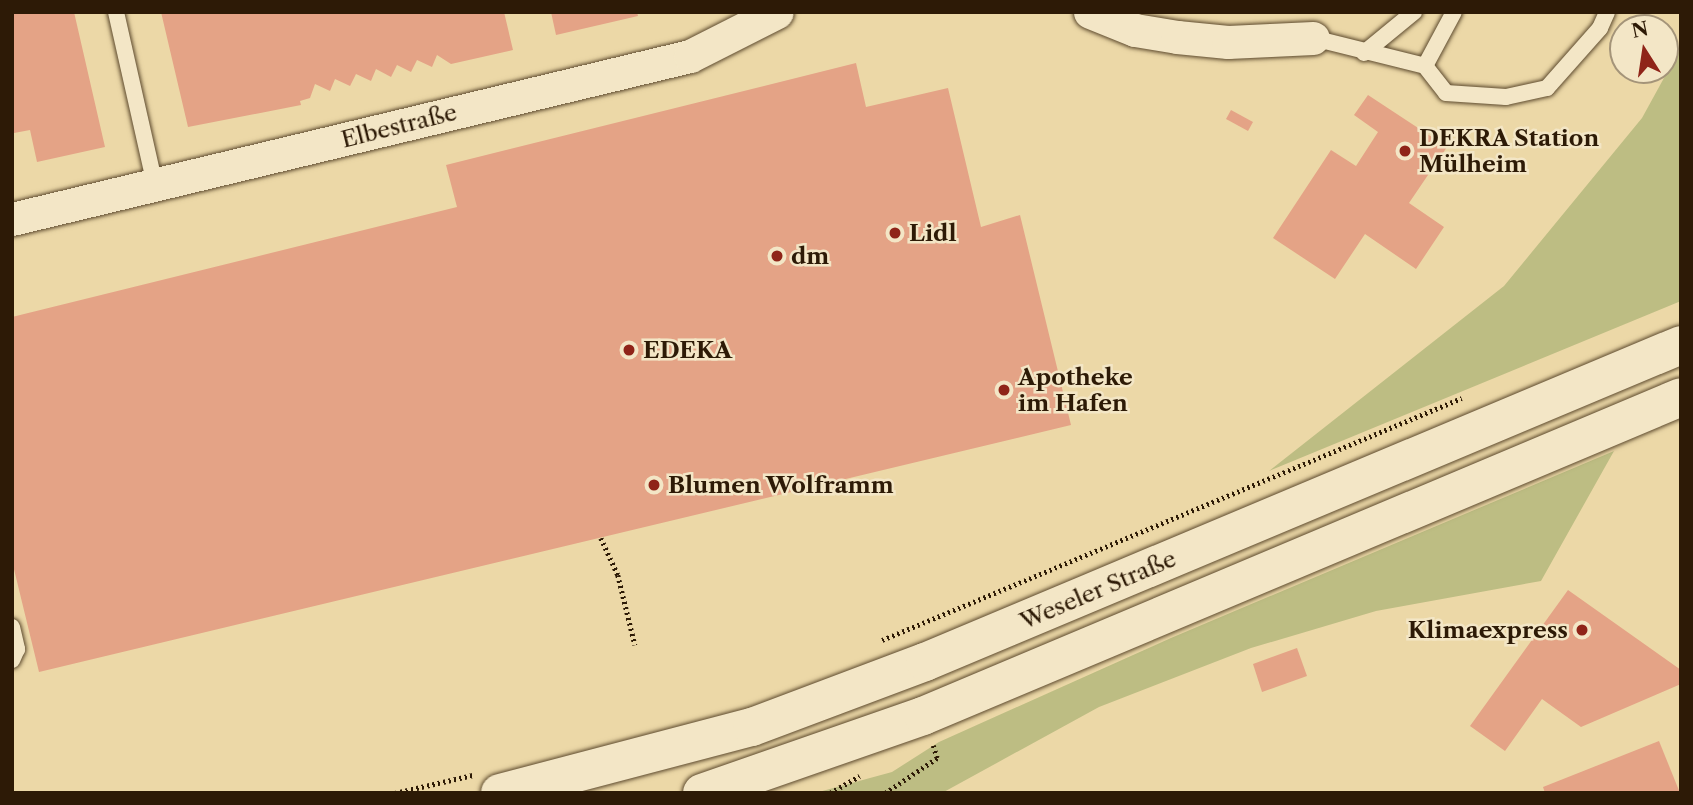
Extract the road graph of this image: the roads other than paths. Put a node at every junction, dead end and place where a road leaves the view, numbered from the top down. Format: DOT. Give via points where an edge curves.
graph roads {
  1 [pos="116,12"];
  2 [pos="777,12"];
  3 [pos="1090,12"];
  4 [pos="1414,12"];
  5 [pos="1454,12"];
  6 [pos="1607,12"];
  7 [pos="1313,38"];
  8 [pos="1364,53"];
  9 [pos="1424,66"];
  10 [pos="155,185"];
  11 [pos="12,219"];
  12 [pos="1681,345"];
  13 [pos="1681,397"];
  14 [pos="12,627"];
  15 [pos="12,660"];
  16 [pos="594,780"];
  17 [pos="488,784"];
  18 [pos="702,793"];
  1 -- 10 [label="lane"];
  2 -- 10 [label="street, Elbestraße" via="690,56"];
  3 -- 7 [label="street" via="1135,30 1177,37 1228,42"];
  4 -- 8 [label="lane"];
  5 -- 9 [label="lane"];
  6 -- 9 [label="lane" via="1600,28 1547,88 1506,97 1446,93"];
  7 -- 8 [label="lane"];
  8 -- 9 [label="lane"];
  10 -- 11 [label="street, Elbestraße"];
  12 -- 16 [label="main road, Weseler Straße" via="925,662"];
  13 -- 18 [label="main road, Weseler Straße" via="923,716"];
  14 -- 15 [label="lane" via="18,649"];
  16 -- 17 [label="main road, Weseler Straße"];
}
